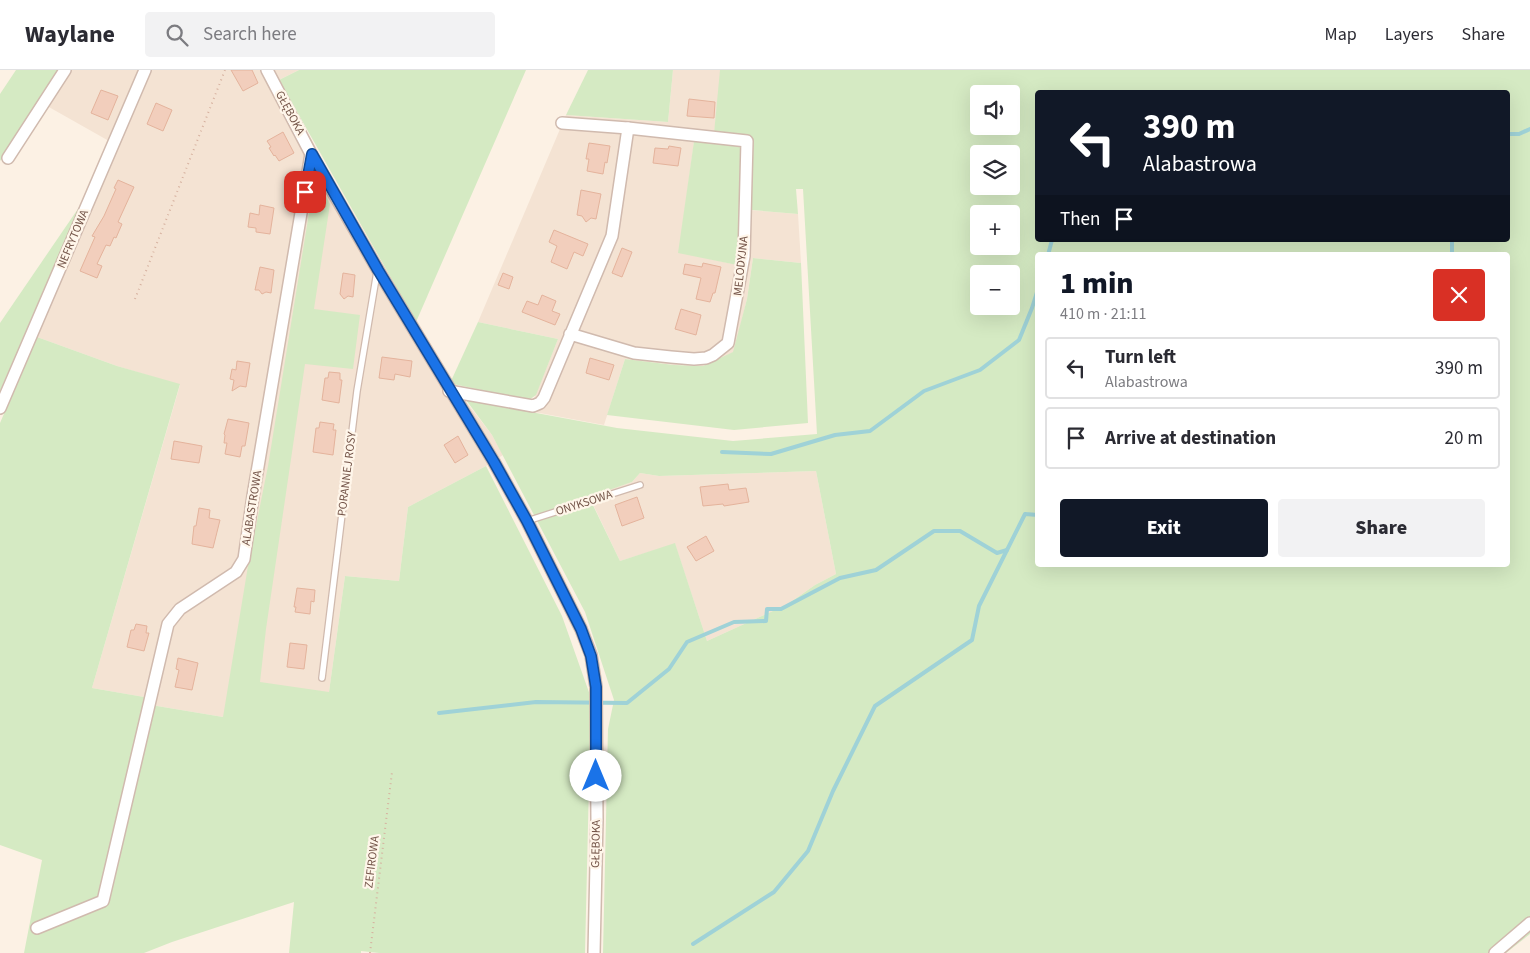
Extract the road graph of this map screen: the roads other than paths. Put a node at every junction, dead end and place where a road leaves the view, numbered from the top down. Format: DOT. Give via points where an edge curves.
graph roads {
  1 [pos="64,70"];
  2 [pos="146,70"];
  3 [pos="267,70"];
  4 [pos="562,123"];
  5 [pos="628,128"];
  6 [pos="312,154"];
  7 [pos="8,158"];
  8 [pos="378,270"];
  9 [pos="570,334"];
  10 [pos="450,391"];
  11 [pos="0,408"];
  12 [pos="640,484"];
  13 [pos="527,521"];
  14 [pos="322,678"];
  15 [pos="1530,923"];
  16 [pos="36,928"];
  17 [pos="594,953"];
  18 [pos="1495,953"];
  1 -- 7 [label="street"];
  2 -- 11 [label="street, NEFRYTOWA"];
  3 -- 6 [label="street, GŁĘBOKA"];
  4 -- 5 [label="street, MELODYJNA"];
  5 -- 9 [label="street" via="612,236"];
  5 -- 9 [label="street, MELODYJNA" via="747,141 744,256 728,343 713,355 694,359 634,353"];
  6 -- 8 [label="street, GŁĘBOKA"];
  6 -- 16 [label="street, ALABASTROWA" via="244,559 236,572 180,609 168,624 104,901"];
  8 -- 10 [label="street, GŁĘBOKA"];
  8 -- 14 [label="lane, PORANNEJ ROSY" via="357,391"];
  9 -- 10 [label="street" via="540,403 533,406"];
  10 -- 13 [label="street, GŁĘBOKA"];
  12 -- 13 [label="lane, ONYKSOWA"];
  13 -- 17 [label="street, GŁĘBOKA" via="581,629 591,656 596,687"];
  15 -- 18 [label="street"];
}
